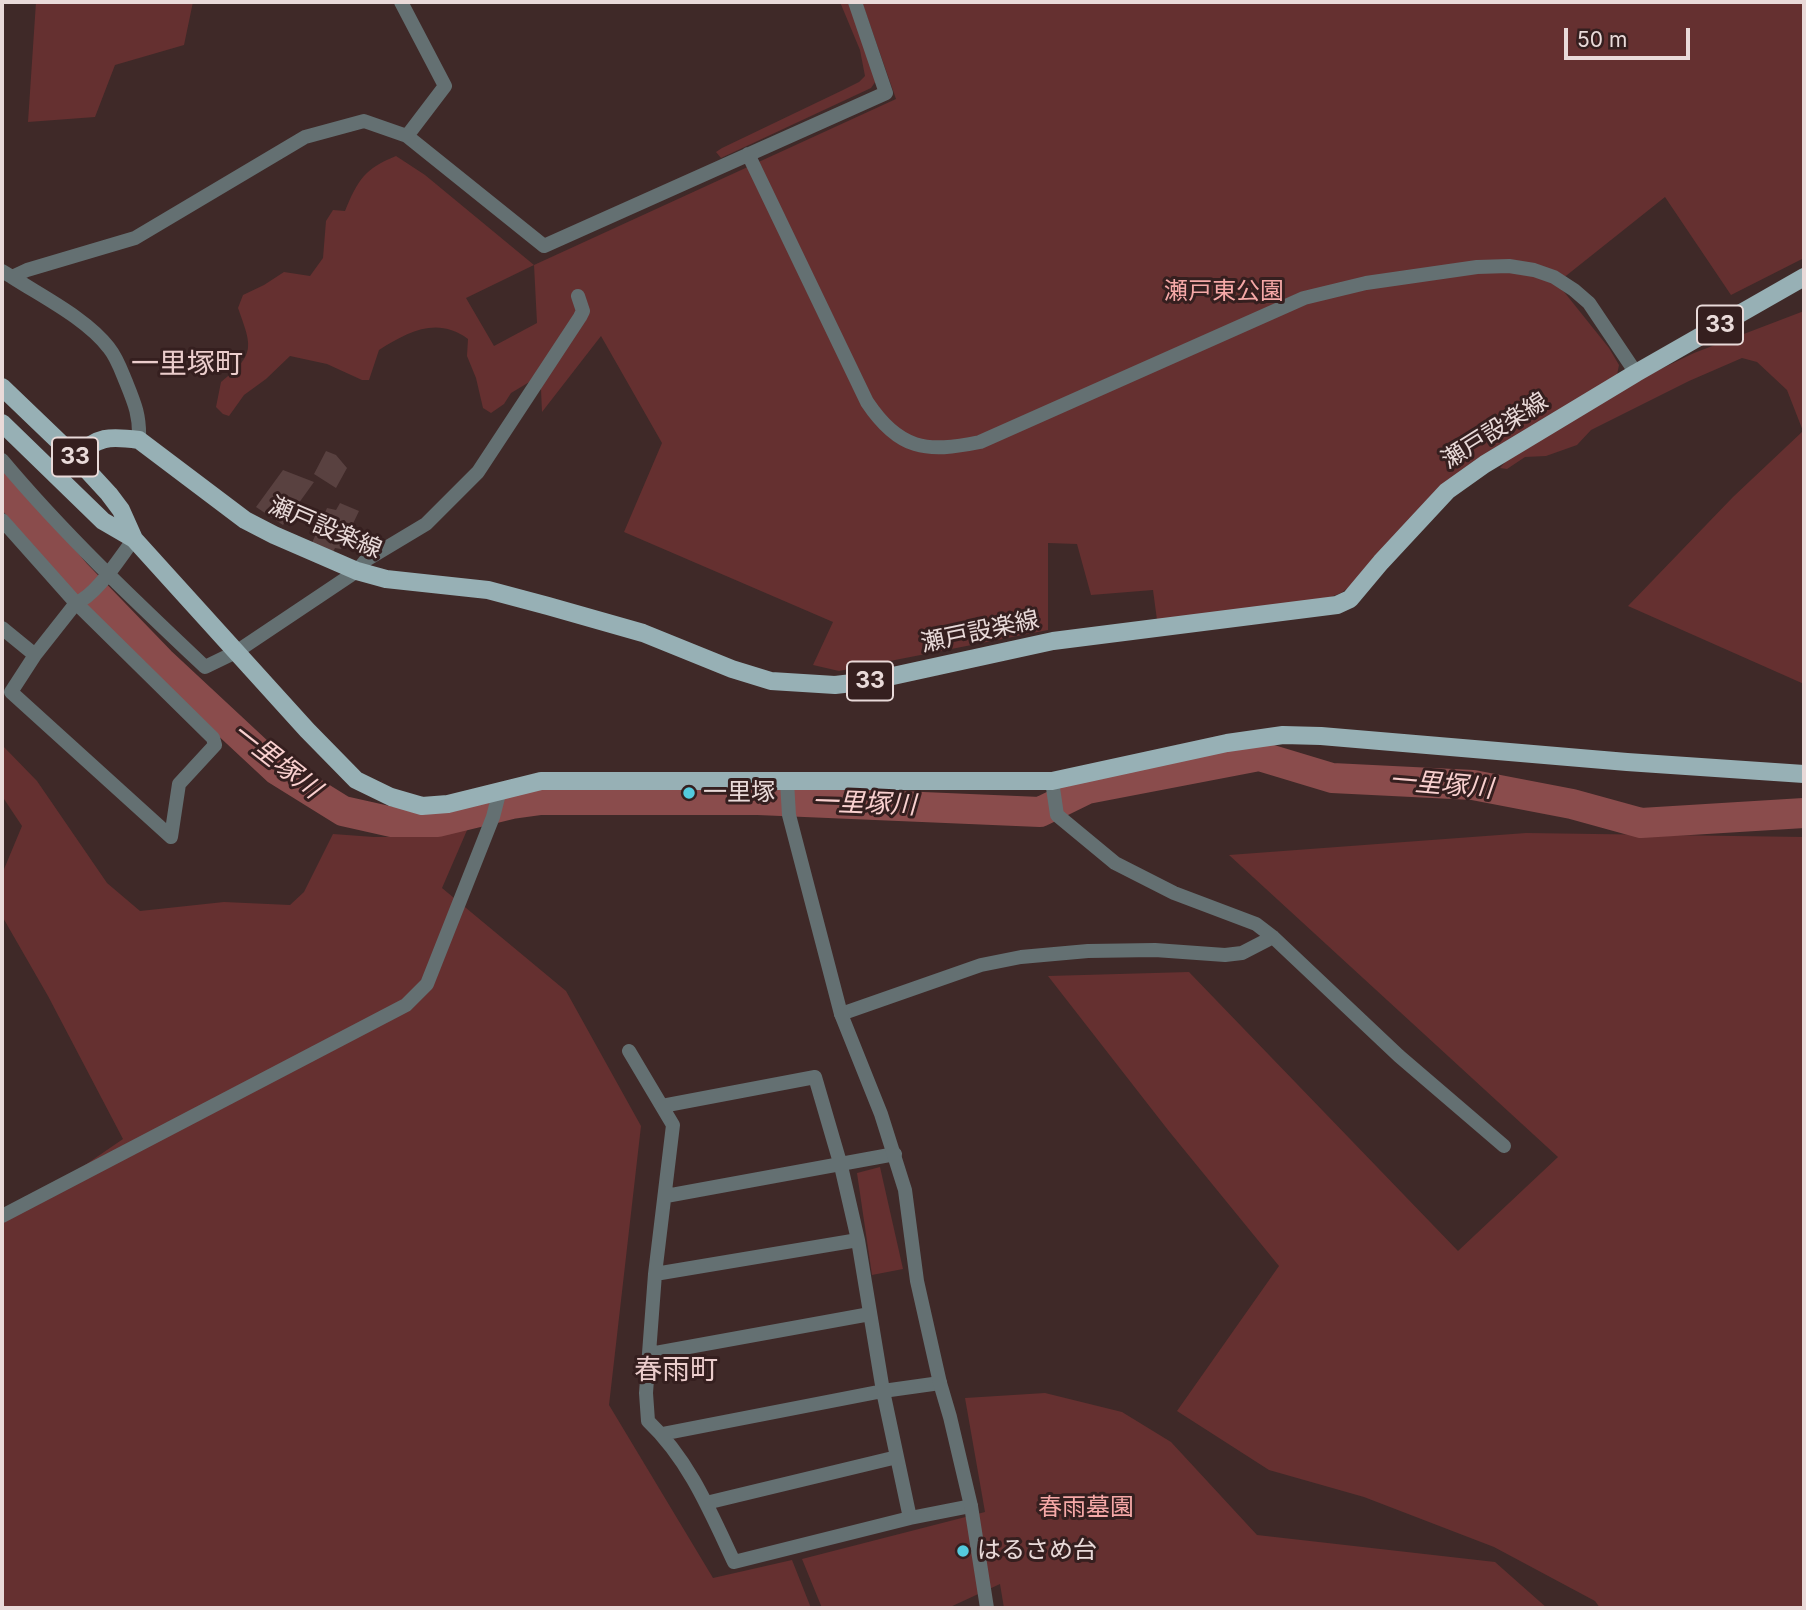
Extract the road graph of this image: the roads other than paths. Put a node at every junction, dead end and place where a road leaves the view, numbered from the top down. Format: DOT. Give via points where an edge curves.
graph roads {
  1 [pos="401,2"];
  2 [pos="855,2"];
  3 [pos="407,136"];
  4 [pos="748,154"];
  5 [pos="7,274"];
  6 [pos="1804,277"];
  7 [pos="578,296"];
  8 [pos="1636,373"];
  9 [pos="2,387"];
  10 [pos="2,423"];
  11 [pos="139,440"];
  12 [pos="75,457"];
  13 [pos="2,460"];
  14 [pos="2,520"];
  15 [pos="134,539"];
  16 [pos="357,571"];
  17 [pos="104,578"];
  18 [pos="79,602"];
  19 [pos="2,628"];
  20 [pos="236,652"];
  21 [pos="35,655"];
  22 [pos="1804,774"];
  23 [pos="788,782"];
  24 [pos="1052,785"];
  25 [pos="500,792"];
  26 [pos="1273,937"];
  27 [pos="841,1014"];
  28 [pos="629,1051"];
  29 [pos="662,1106"];
  30 [pos="1504,1146"];
  31 [pos="895,1154"];
  32 [pos="841,1166"];
  33 [pos="666,1196"];
  34 [pos="2,1216"];
  35 [pos="858,1240"];
  36 [pos="656,1274"];
  37 [pos="870,1314"];
  38 [pos="650,1354"];
  39 [pos="940,1382"];
  40 [pos="883,1391"];
  41 [pos="662,1434"];
  42 [pos="897,1457"];
  43 [pos="706,1503"];
  44 [pos="971,1506"];
  45 [pos="910,1518"];
  46 [pos="987,1608"];
  1 -- 3 [label="street" via="445,86"];
  2 -- 4 [label="street" via="886,93"];
  3 -- 4 [label="street" via="544,246"];
  3 -- 5 [label="street" via="364,121 305,137 135,238"];
  4 -- 8 [label="street" via="867,402 881,424 899,438 923,446 950,448 980,442 1304,298 1366,283 1477,267 1534,270 1574,289 1589,303"];
  5 -- 11 [label="street" via="93,331 109,348 133,399"];
  6 -- 8 [label="main road, 瀬戸設楽線 / 33"];
  7 -- 16 [label="street" via="583,311 580,317 478,472 426,524 366,560"];
  8 -- 16 [label="main road, 瀬戸設楽線 / 33" via="1447,491 1350,599 1337,605 1053,641 870,681 835,685 771,681 643,633 488,590 386,579"];
  9 -- 12 [label="main road, 33"];
  10 -- 15 [label="main road, 33" via="103,521"];
  11 -- 12 [label="main road, 33" via="97,440"];
  11 -- 16 [label="main road, 瀬戸設楽線 / 33" via="245,520"];
  12 -- 15 [label="main road, 33" via="121,510"];
  13 -- 17 [label="street"];
  14 -- 18 [label="street"];
  15 -- 17 [label="street"];
  15 -- 20 [label="main road, 33"];
  16 -- 20 [label="street"];
  17 -- 18 [label="street"];
  17 -- 20 [label="street" via="205,667"];
  18 -- 21 [label="street"];
  18 -- 21 [label="street" via="213,738 215,746 179,784 170,837 11,692"];
  19 -- 21 [label="street"];
  20 -- 25 [label="main road, 33" via="356,779 422,806"];
  22 -- 24 [label="main road, 33" via="1283,735 1227,743"];
  23 -- 24 [label="main road, 33"];
  23 -- 25 [label="main road, 33" via="554,780"];
  23 -- 27 [label="street" via="789,815"];
  24 -- 26 [label="street" via="1057,815 1115,863 1174,893 1256,924"];
  25 -- 34 [label="street" via="427,984 406,1004"];
  26 -- 27 [label="street" via="1242,953 1225,955 1155,950 1021,957 981,965"];
  26 -- 30 [label="street" via="1399,1056"];
  27 -- 31 [label="street"];
  28 -- 29 [label="street"];
  29 -- 32 [label="street" via="815,1077"];
  29 -- 33 [label="street" via="673,1125"];
  31 -- 32 [label="street"];
  31 -- 39 [label="street"];
  32 -- 33 [label="street"];
  32 -- 35 [label="street"];
  33 -- 36 [label="street"];
  35 -- 36 [label="street"];
  35 -- 37 [label="street"];
  36 -- 38 [label="street"];
  37 -- 38 [label="street"];
  37 -- 40 [label="street"];
  38 -- 41 [label="street" via="648,1421"];
  39 -- 40 [label="street"];
  39 -- 44 [label="street"];
  40 -- 41 [label="street"];
  40 -- 42 [label="street"];
  41 -- 43 [label="street" via="686,1464"];
  42 -- 43 [label="street"];
  42 -- 45 [label="street"];
  43 -- 45 [label="street" via="734,1562"];
  44 -- 45 [label="street"];
  44 -- 46 [label="street"];
}
